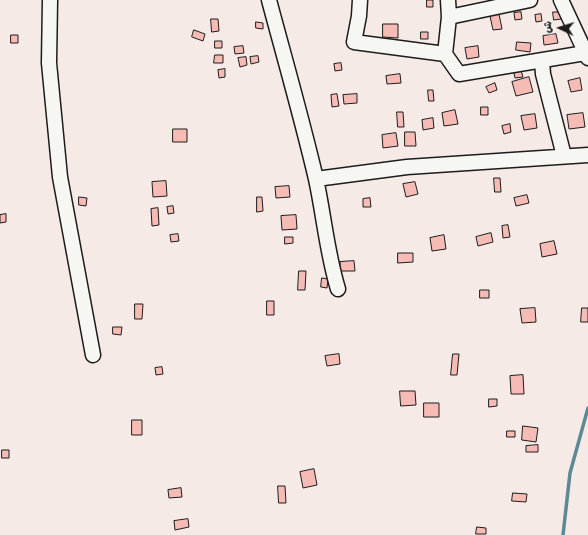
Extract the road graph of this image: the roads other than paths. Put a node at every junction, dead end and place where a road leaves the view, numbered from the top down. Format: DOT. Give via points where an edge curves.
graph roads {
  1 [pos="50,0"];
  2 [pos="269,0"];
  3 [pos="360,0"];
  4 [pos="448,0"];
  5 [pos="530,0"];
  6 [pos="561,0"];
  7 [pos="449,17"];
  8 [pos="445,54"];
  9 [pos="587,55"];
  10 [pos="542,60"];
  11 [pos="588,155"];
  12 [pos="564,156"];
  13 [pos="316,179"];
  14 [pos="338,289"];
  15 [pos="93,356"];
  1 -- 15 [label="street" via="49,63 60,177"];
  2 -- 13 [label="street"];
  3 -- 8 [label="street" via="354,42"];
  4 -- 7 [label="street"];
  5 -- 7 [label="street"];
  6 -- 9 [label="street"];
  7 -- 8 [label="street"];
  8 -- 10 [label="street" via="459,74"];
  9 -- 10 [label="street"];
  10 -- 12 [label="street" via="543,74"];
  11 -- 12 [label="street"];
  12 -- 13 [label="street" via="407,167"];
  13 -- 14 [label="street" via="330,249 330,263"];
}
